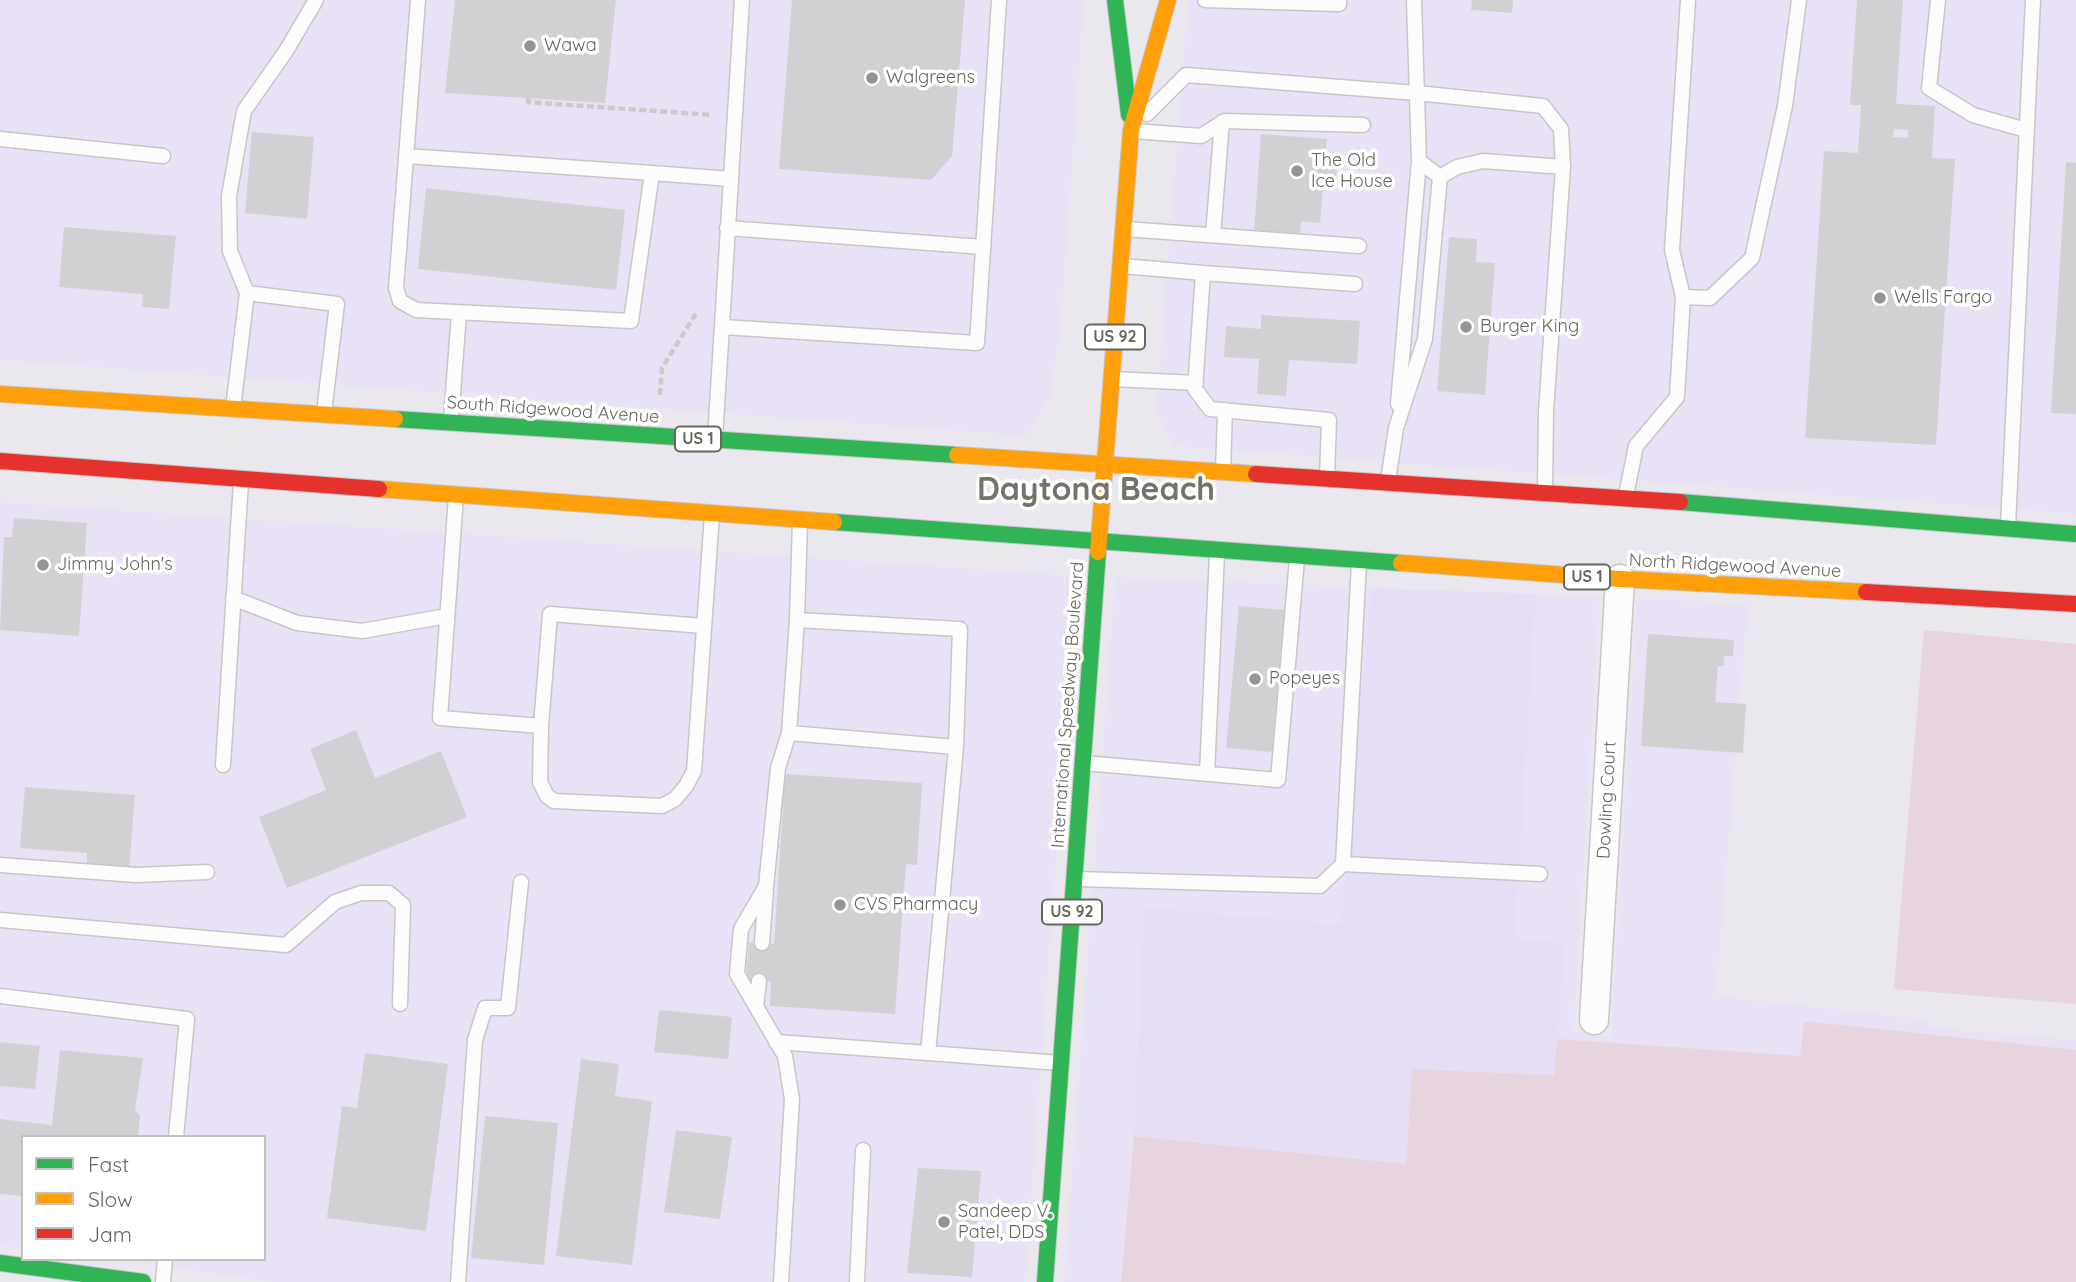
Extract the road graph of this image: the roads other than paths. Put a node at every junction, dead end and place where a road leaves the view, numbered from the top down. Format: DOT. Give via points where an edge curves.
graph roads {
  1 [pos="316,0"];
  2 [pos="418,0"];
  3 [pos="742,0"];
  4 [pos="999,0"];
  5 [pos="1115,0"];
  6 [pos="1168,0"];
  7 [pos="1205,0"];
  8 [pos="1339,0"];
  9 [pos="1413,0"];
  10 [pos="1688,0"];
  11 [pos="1799,0"];
  12 [pos="1938,0"];
  13 [pos="2034,0"];
  14 [pos="1149,8"];
  15 [pos="1158,33"];
  16 [pos="1418,93"];
  17 [pos="1222,122"];
  18 [pos="1363,125"];
  19 [pos="1131,131"];
  20 [pos="2026,134"];
  21 [pos="0,139"];
  22 [pos="163,156"];
  23 [pos="406,156"];
  24 [pos="1419,161"];
  25 [pos="1563,167"];
  26 [pos="652,173"];
  27 [pos="1440,177"];
  28 [pos="731,179"];
  29 [pos="727,228"];
  30 [pos="1123,229"];
  31 [pos="1213,235"];
  32 [pos="1359,246"];
  33 [pos="983,247"];
  34 [pos="1120,265"];
  35 [pos="1203,273"];
  36 [pos="1355,284"];
  37 [pos="247,293"];
  38 [pos="1683,297"];
  39 [pos="458,313"];
  40 [pos="723,327"];
  41 [pos="1111,378"];
  42 [pos="1196,383"];
  43 [pos="0,394"];
  44 [pos="233,409"];
  45 [pos="1225,410"];
  46 [pos="324,415"];
  47 [pos="451,423"];
  48 [pos="1396,428"];
  49 [pos="715,440"];
  50 [pos="0,461"];
  51 [pos="1104,465"];
  52 [pos="1223,473"];
  53 [pos="242,479"];
  54 [pos="1326,479"];
  55 [pos="1388,483"];
  56 [pos="1545,492"];
  57 [pos="457,495"];
  58 [pos="1626,498"];
  59 [pos="712,514"];
  60 [pos="800,521"];
  61 [pos="2008,527"];
  62 [pos="2076,534"];
  63 [pos="1099,543"];
  64 [pos="1217,551"];
  65 [pos="1297,557"];
  66 [pos="1360,561"];
  67 [pos="1620,579"];
  68 [pos="233,598"];
  69 [pos="2076,604"];
  70 [pos="447,616"];
  71 [pos="797,620"];
  72 [pos="704,626"];
  73 [pos="541,726"];
  74 [pos="789,733"];
  75 [pos="956,747"];
  76 [pos="1083,763"];
  77 [pos="223,765"];
  78 [pos="1207,774"];
  79 [pos="1343,864"];
  80 [pos="0,865"];
  81 [pos="207,872"];
  82 [pos="1540,874"];
  83 [pos="1075,879"];
  84 [pos="521,882"];
  85 [pos="766,886"];
  86 [pos="0,920"];
  87 [pos="762,943"];
  88 [pos="759,981"];
  89 [pos="0,996"];
  90 [pos="400,1004"];
  91 [pos="756,1007"];
  92 [pos="1594,1020"];
  93 [pos="776,1042"];
  94 [pos="928,1053"];
  95 [pos="1061,1063"];
  96 [pos="176,1135"];
  97 [pos="863,1150"];
  98 [pos="165,1261"];
  99 [pos="0,1263"];
  100 [pos="126,1281"];
  101 [pos="143,1282"];
  102 [pos="163,1282"];
  103 [pos="458,1282"];
  104 [pos="782,1282"];
  105 [pos="857,1282"];
  106 [pos="1045,1282"];
  1 -- 37 [label="lane" via="244,111 229,195 230,251"];
  2 -- 23 [label="lane"];
  3 -- 28 [label="lane"];
  4 -- 33 [label="lane"];
  5 -- 19 [label="main road, International Speedway Boulevard / US 92"];
  6 -- 15 [label="main road, International Speedway Boulevard / US 92"];
  7 -- 8 [label="lane" via="1339,4"];
  9 -- 16 [label="lane"];
  10 -- 38 [label="lane" via="1672,250"];
  11 -- 38 [label="lane" via="1786,107 1752,258 1710,298"];
  12 -- 20 [label="lane" via="1929,88 1973,115"];
  13 -- 20 [label="lane"];
  14 -- 15 [label="main road"];
  15 -- 19 [label="main road, International Speedway Boulevard / US 92"];
  16 -- 19 [label="lane" via="1186,75"];
  16 -- 24 [label="lane"];
  16 -- 25 [label="lane" via="1543,106 1561,129"];
  17 -- 18 [label="lane"];
  17 -- 19 [label="lane" via="1201,136"];
  17 -- 31 [label="lane"];
  19 -- 30 [label="main road, International Speedway Boulevard / US 92"];
  20 -- 61 [label="lane"];
  21 -- 22 [label="lane"];
  23 -- 26 [label="lane"];
  23 -- 39 [label="lane" via="396,288 400,301 416,310"];
  24 -- 27 [label="lane"];
  24 -- 48 [label="lane"];
  25 -- 27 [label="lane" via="1483,160"];
  25 -- 56 [label="lane"];
  26 -- 28 [label="lane"];
  26 -- 39 [label="lane" via="631,321"];
  27 -- 48 [label="lane" via="1426,340"];
  28 -- 29 [label="lane"];
  29 -- 33 [label="lane"];
  29 -- 40 [label="lane"];
  30 -- 31 [label="lane"];
  30 -- 34 [label="main road, International Speedway Boulevard / US 92"];
  31 -- 32 [label="lane"];
  33 -- 40 [label="lane" via="977,343"];
  34 -- 35 [label="lane"];
  34 -- 41 [label="main road, International Speedway Boulevard / US 92"];
  35 -- 36 [label="lane"];
  35 -- 42 [label="lane"];
  37 -- 44 [label="lane"];
  37 -- 46 [label="lane" via="337,304"];
  38 -- 58 [label="lane" via="1677,397 1636,446"];
  39 -- 47 [label="lane"];
  40 -- 49 [label="lane"];
  41 -- 42 [label="lane"];
  41 -- 51 [label="main road, International Speedway Boulevard / US 92"];
  42 -- 45 [label="lane" via="1195,389 1210,409"];
  43 -- 44 [label="main road, South Ridgewood Avenue / US 1"];
  44 -- 46 [label="main road, South Ridgewood Avenue / US 1"];
  45 -- 52 [label="lane"];
  45 -- 54 [label="lane" via="1329,420"];
  46 -- 47 [label="main road, South Ridgewood Avenue / US 1"];
  47 -- 49 [label="main road, South Ridgewood Avenue / US 1"];
  48 -- 55 [label="lane"];
  49 -- 51 [label="main road, South Ridgewood Avenue / US 1"];
  50 -- 53 [label="main road, US 1"];
  51 -- 52 [label="main road, US 1"];
  51 -- 63 [label="main road, International Speedway Boulevard / US 92"];
  52 -- 54 [label="main road, US 1"];
  53 -- 57 [label="main road, US 1"];
  53 -- 68 [label="lane"];
  54 -- 55 [label="main road, US 1"];
  55 -- 56 [label="main road, US 1"];
  56 -- 58 [label="main road, US 1"];
  57 -- 59 [label="main road, US 1"];
  57 -- 70 [label="lane"];
  58 -- 61 [label="main road, US 1"];
  59 -- 60 [label="main road, US 1"];
  59 -- 72 [label="lane"];
  60 -- 63 [label="main road, US 1"];
  60 -- 71 [label="lane"];
  61 -- 62 [label="main road, US 1"];
  63 -- 64 [label="main road, North Ridgewood Avenue / US 1"];
  63 -- 76 [label="main road, International Speedway Boulevard / US 92"];
  64 -- 65 [label="main road, North Ridgewood Avenue / US 1"];
  64 -- 78 [label="lane"];
  65 -- 66 [label="main road, North Ridgewood Avenue / US 1"];
  65 -- 78 [label="lane" via="1278,780"];
  66 -- 67 [label="main road, North Ridgewood Avenue / US 1"];
  66 -- 79 [label="lane"];
  67 -- 69 [label="main road, North Ridgewood Avenue / US 1"];
  67 -- 92 [label="street, Dowling Court"];
  68 -- 70 [label="lane" via="297,623 362,631"];
  68 -- 77 [label="lane"];
  70 -- 73 [label="lane" via="440,718"];
  71 -- 74 [label="lane"];
  71 -- 75 [label="lane" via="960,629"];
  72 -- 73 [label="lane" via="550,614"];
  72 -- 73 [label="lane" via="694,771 675,799 662,806 554,801 540,782"];
  74 -- 75 [label="lane"];
  74 -- 85 [label="lane" via="778,768"];
  75 -- 94 [label="lane"];
  76 -- 78 [label="lane"];
  76 -- 83 [label="main road, International Speedway Boulevard / US 92"];
  79 -- 82 [label="lane"];
  79 -- 83 [label="lane" via="1320,886"];
  80 -- 81 [label="lane" via="136,875"];
  83 -- 95 [label="main road, International Speedway Boulevard / US 92"];
  84 -- 103 [label="lane" via="508,1008 485,1008 475,1040"];
  85 -- 87 [label="lane"];
  85 -- 91 [label="lane" via="741,929 737,974"];
  86 -- 90 [label="lane" via="286,945 335,902 361,893 389,892 403,905"];
  88 -- 91 [label="lane"];
  89 -- 96 [label="lane" via="187,1019"];
  91 -- 93 [label="lane"];
  93 -- 94 [label="lane"];
  93 -- 104 [label="lane" via="785,1056 792,1100"];
  94 -- 95 [label="lane"];
  95 -- 106 [label="main road, International Speedway Boulevard / US 92"];
  97 -- 105 [label="lane"];
  98 -- 102 [label="lane"];
  99 -- 100 [label="main road"];
  100 -- 101 [label="main road"];
}
